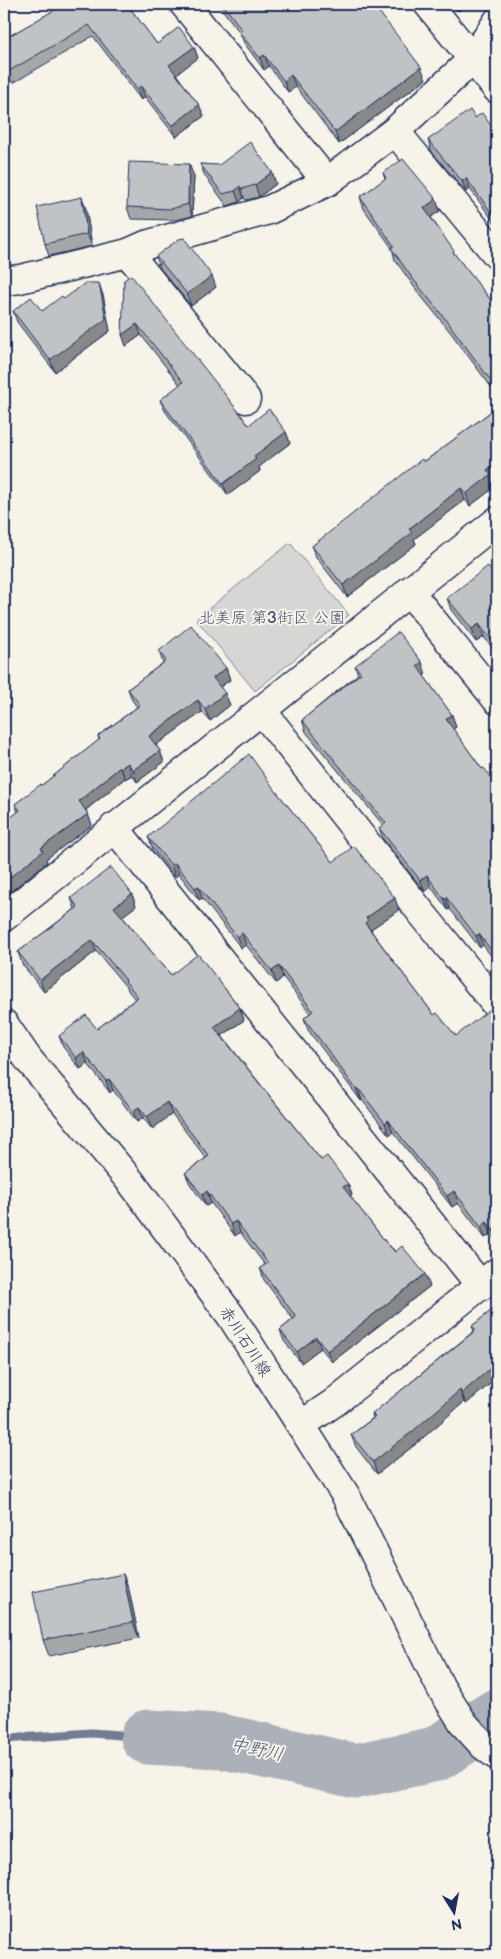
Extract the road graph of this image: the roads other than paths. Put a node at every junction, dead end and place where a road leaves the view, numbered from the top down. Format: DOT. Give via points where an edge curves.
graph roads {
  1 [pos="184,4"];
  2 [pos="428,4"];
  3 [pos="497,22"];
  4 [pos="473,59"];
  5 [pos="497,89"];
  6 [pos="394,131"];
  7 [pos="327,182"];
  8 [pos="128,253"];
  9 [pos="497,255"];
  10 [pos="4,281"];
  11 [pos="246,399"];
  12 [pos="497,522"];
  13 [pos="409,591"];
  14 [pos="497,700"];
  15 [pos="262,711"];
  16 [pos="114,827"];
  17 [pos="4,917"];
  18 [pos="497,1006"];
  19 [pos="4,1024"];
  20 [pos="489,1279"];
  21 [pos="301,1426"];
  22 [pos="497,1756"];
  1 -- 7 [label="street"];
  2 -- 4 [label="street"];
  3 -- 4 [label="street"];
  4 -- 5 [label="street"];
  4 -- 6 [label="street"];
  6 -- 7 [label="street"];
  6 -- 9 [label="street"];
  7 -- 8 [label="street" via="270,210"];
  8 -- 10 [label="street"];
  8 -- 11 [label="street"];
  12 -- 13 [label="street"];
  13 -- 14 [label="street"];
  13 -- 15 [label="street"];
  15 -- 16 [label="street"];
  15 -- 18 [label="street"];
  16 -- 17 [label="street"];
  16 -- 20 [label="street"];
  19 -- 21 [label="street, 赤川石川線" via="28,1059 131,1182 231,1316"];
  20 -- 21 [label="street"];
  21 -- 22 [label="street, 赤川石川線" via="346,1496 441,1688 464,1724"];
}
